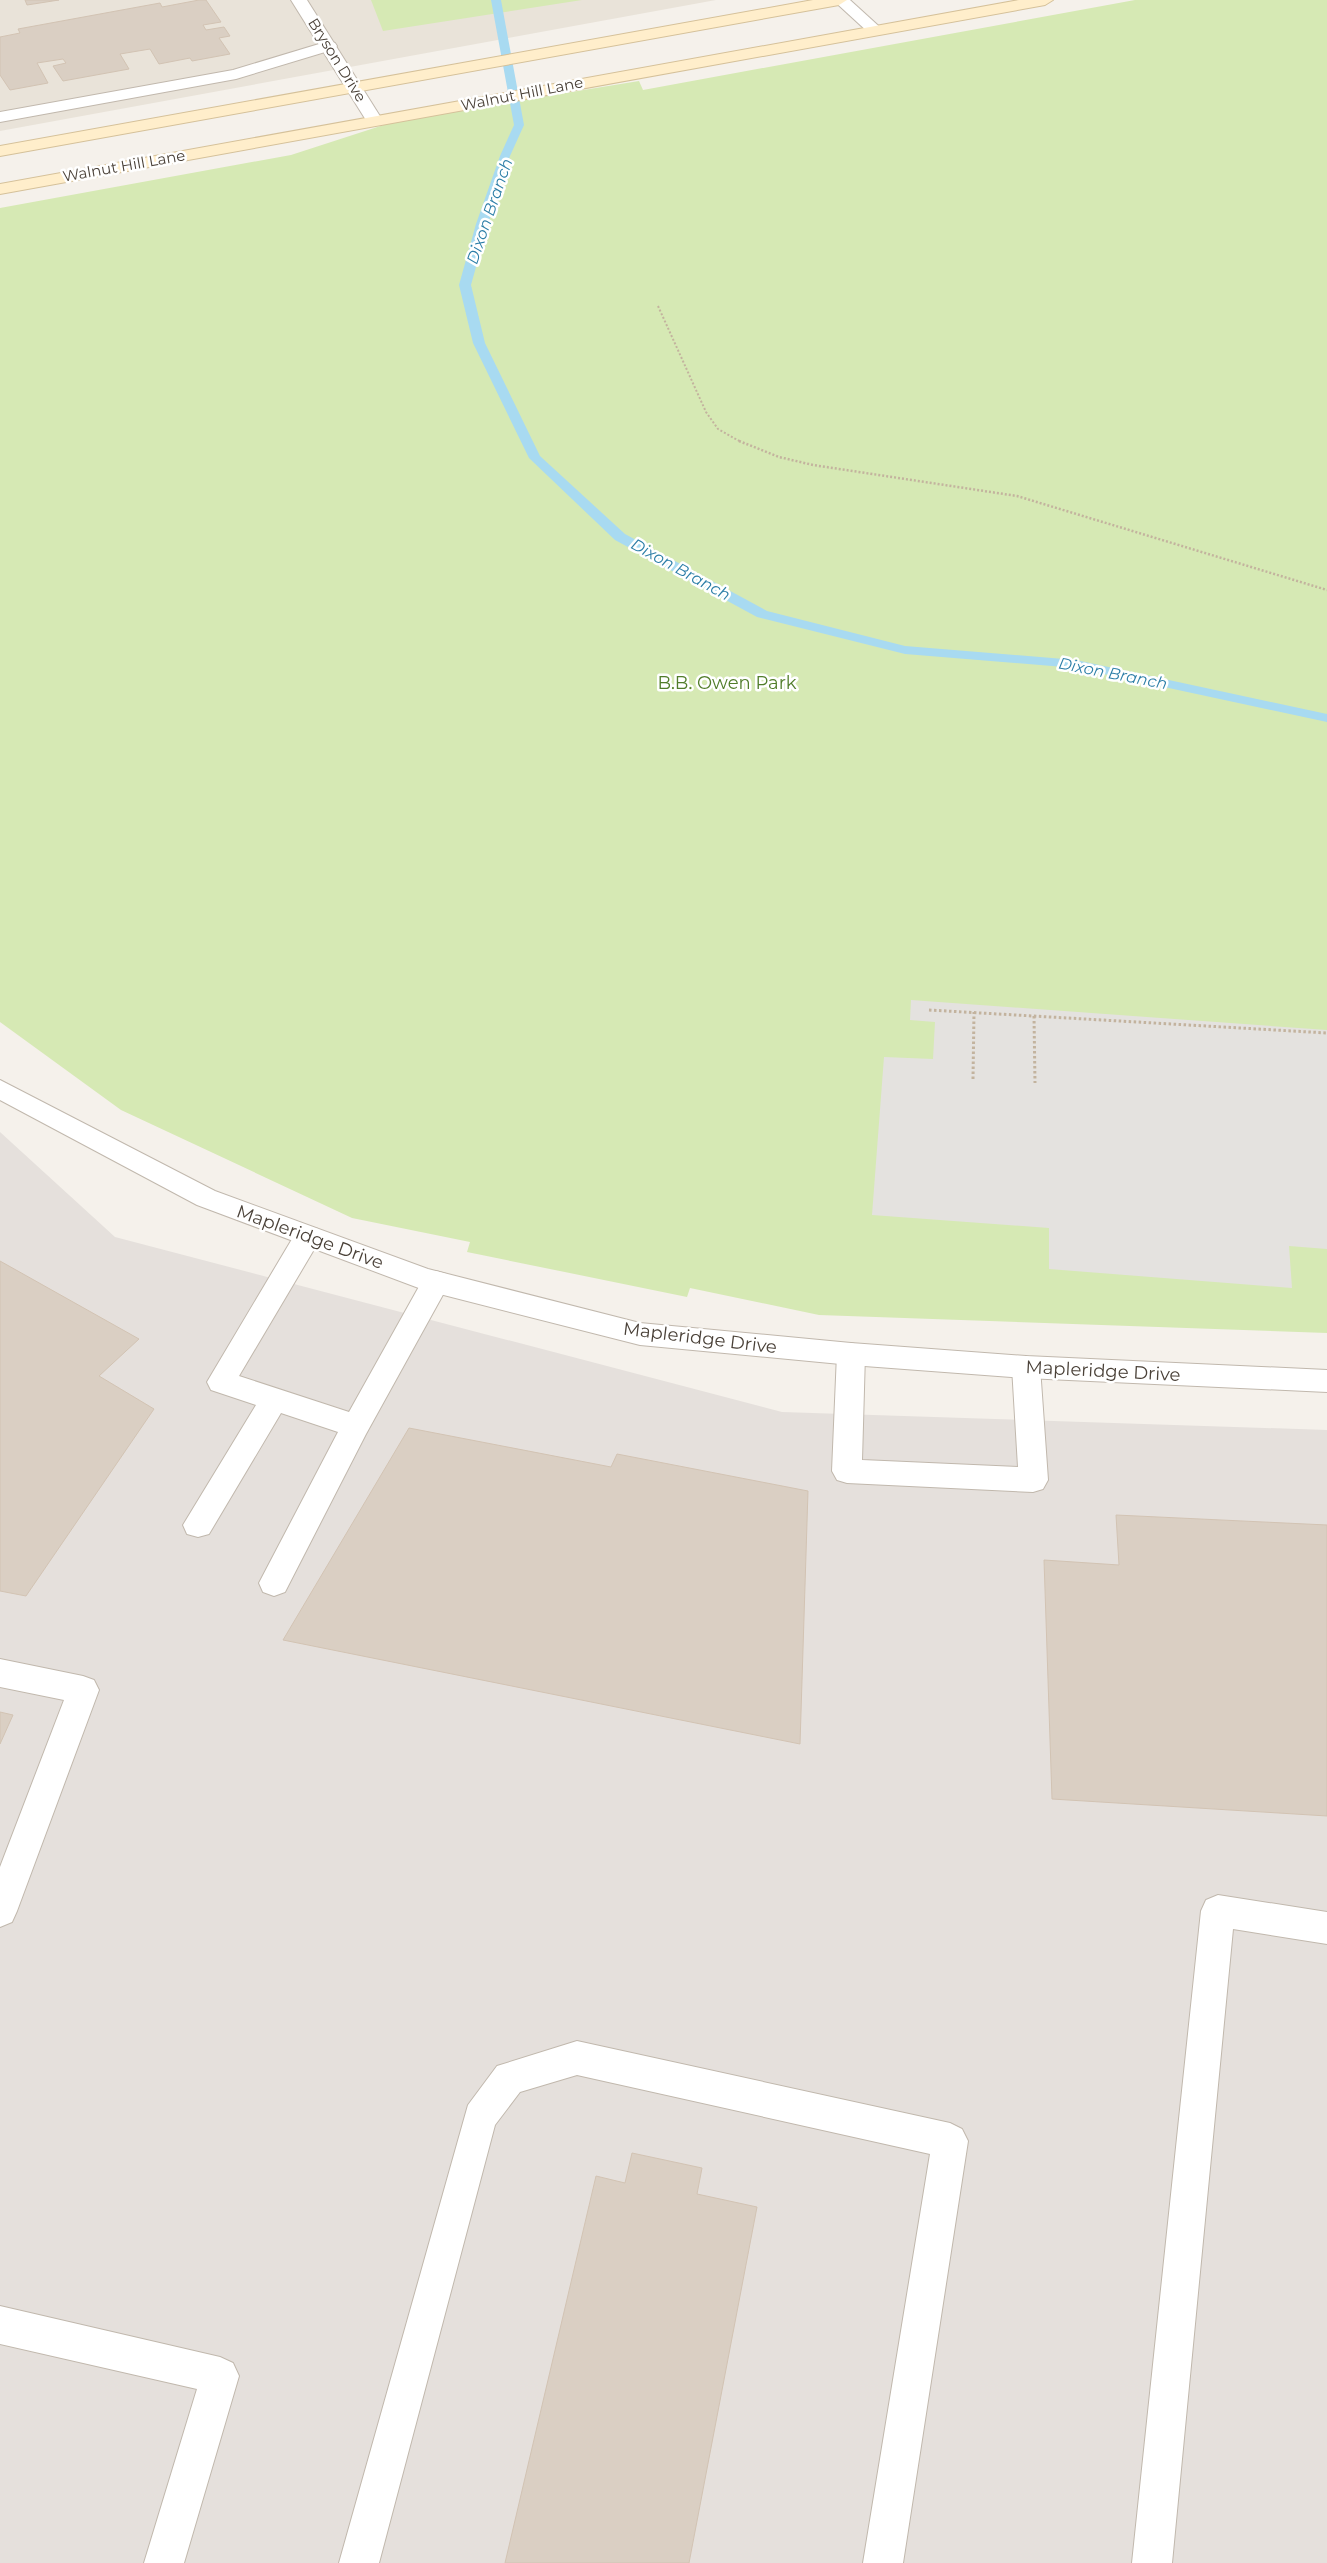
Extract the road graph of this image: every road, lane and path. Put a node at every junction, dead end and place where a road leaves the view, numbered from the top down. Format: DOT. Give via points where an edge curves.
graph roads {
  1 [pos="300,0"];
  2 [pos="840,0"];
  3 [pos="1045,0"];
  4 [pos="875,30"];
  5 [pos="329,46"];
  6 [pos="353,87"];
  7 [pos="0,117"];
  8 [pos="376,121"];
  9 [pos="0,151"];
  10 [pos="0,189"];
  11 [pos="658,306"];
  12 [pos="1327,590"];
  13 [pos="929,1010"];
  14 [pos="974,1012"];
  15 [pos="1034,1016"];
  16 [pos="1327,1033"];
  17 [pos="973,1079"];
  18 [pos="1035,1083"];
  19 [pos="0,1089"];
  20 [pos="308,1236"];
  21 [pos="436,1282"];
  22 [pos="851,1354"];
  23 [pos="1026,1367"];
  24 [pos="1327,1381"];
  25 [pos="274,1400"];
  26 [pos="356,1426"];
  27 [pos="198,1525"];
  28 [pos="274,1583"];
  29 [pos="0,1673"];
  30 [pos="0,1911"];
  31 [pos="1327,1928"];
  32 [pos="0,2325"];
  33 [pos="164,2563"];
  34 [pos="359,2563"];
  35 [pos="883,2563"];
  36 [pos="1152,2563"];
  1 -- 5 [label="street, Bryson Drive"];
  2 -- 4 [label="street"];
  2 -- 6 [label="main road"];
  3 -- 4 [label="main road, Walnut Hill Lane"];
  4 -- 8 [label="main road, Walnut Hill Lane"];
  5 -- 6 [label="street, Bryson Drive"];
  5 -- 7 [label="street" via="236,74"];
  6 -- 8 [label="street, Bryson Drive"];
  6 -- 9 [label="main road"];
  8 -- 10 [label="main road, Walnut Hill Lane"];
  11 -- 12 [label="path" via="706,412 718,429 747,446 813,465 1017,496"];
  13 -- 14 [label="path"];
  14 -- 15 [label="path"];
  14 -- 17 [label="path"];
  15 -- 16 [label="path"];
  15 -- 18 [label="path"];
  19 -- 20 [label="street, Mapleridge Drive" via="206,1198"];
  20 -- 21 [label="street, Mapleridge Drive"];
  20 -- 25 [label="street" via="221,1382"];
  21 -- 22 [label="street, Mapleridge Drive" via="640,1334"];
  21 -- 26 [label="street"];
  22 -- 23 [label="street, Mapleridge Drive"];
  22 -- 23 [label="street" via="846,1471 1033,1480"];
  23 -- 24 [label="street, Mapleridge Drive"];
  25 -- 26 [label="street"];
  25 -- 27 [label="street"];
  26 -- 28 [label="street"];
  29 -- 30 [label="street" via="83,1690"];
  31 -- 36 [label="street" via="1218,1911"];
  32 -- 33 [label="street" via="220,2376"];
  34 -- 35 [label="street" via="480,2117 509,2078 577,2058 950,2142"];
}
